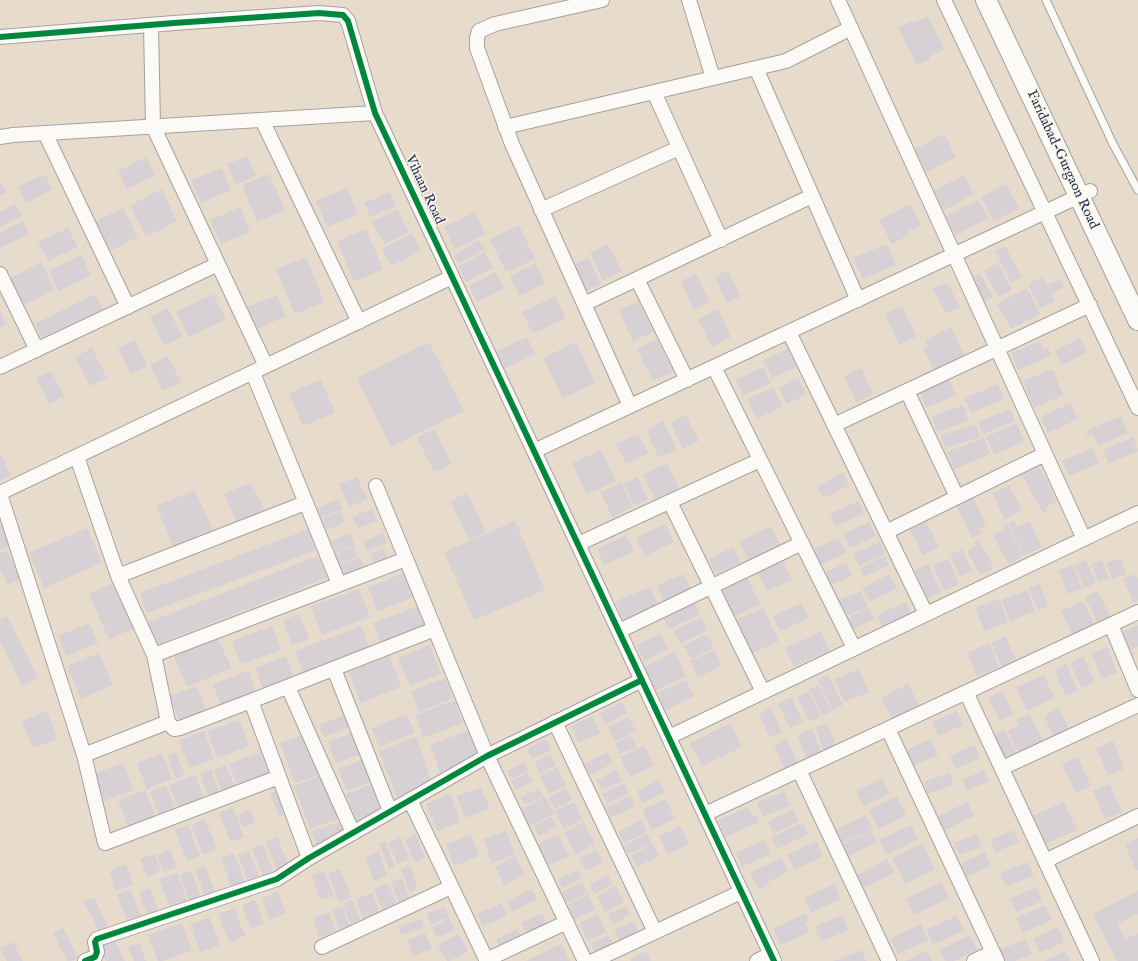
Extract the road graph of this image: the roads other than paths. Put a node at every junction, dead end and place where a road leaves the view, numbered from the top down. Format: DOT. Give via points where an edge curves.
graph roads {
  1 [pos="602,0"];
  2 [pos="689,0"];
  3 [pos="838,0"];
  4 [pos="944,0"];
  5 [pos="986,0"];
  6 [pos="1000,0"];
  7 [pos="1046,0"];
  8 [pos="151,25"];
  9 [pos="851,28"];
  10 [pos="0,37"];
  11 [pos="756,68"];
  12 [pos="713,78"];
  13 [pos="654,92"];
  14 [pos="375,112"];
  15 [pos="262,120"];
  16 [pos="153,126"];
  17 [pos="505,127"];
  18 [pos="45,133"];
  19 [pos="0,137"];
  20 [pos="679,148"];
  21 [pos="1138,190"];
  22 [pos="1085,193"];
  23 [pos="812,196"];
  24 [pos="541,210"];
  25 [pos="1045,212"];
  26 [pos="721,240"];
  27 [pos="955,254"];
  28 [pos="218,264"];
  29 [pos="0,274"];
  30 [pos="452,277"];
  31 [pos="637,279"];
  32 [pos="1138,293"];
  33 [pos="858,300"];
  34 [pos="584,304"];
  35 [pos="1090,306"];
  36 [pos="128,307"];
  37 [pos="1138,320"];
  38 [pos="359,322"];
  39 [pos="789,332"];
  40 [pos="998,348"];
  41 [pos="37,350"];
  42 [pos="266,366"];
  43 [pos="0,367"];
  44 [pos="714,367"];
  45 [pos="252,373"];
  46 [pos="687,380"];
  47 [pos="907,390"];
  48 [pos="630,406"];
  49 [pos="1138,408"];
  50 [pos="834,425"];
  51 [pos="534,452"];
  52 [pos="1045,454"];
  53 [pos="77,457"];
  54 [pos="760,460"];
  55 [pos="376,486"];
  56 [pos="0,494"];
  57 [pos="957,497"];
  58 [pos="670,502"];
  59 [pos="305,503"];
  60 [pos="1138,513"];
  61 [pos="886,532"];
  62 [pos="1084,539"];
  63 [pos="802,543"];
  64 [pos="578,544"];
  65 [pos="406,559"];
  66 [pos="118,576"];
  67 [pos="339,584"];
  68 [pos="711,586"];
  69 [pos="1138,612"];
  70 [pos="926,614"];
  71 [pos="1111,625"];
  72 [pos="435,629"];
  73 [pos="619,631"];
  74 [pos="854,648"];
  75 [pos="154,655"];
  76 [pos="334,669"];
  77 [pos="642,680"];
  78 [pos="288,687"];
  79 [pos="1138,690"];
  80 [pos="763,692"];
  81 [pos="966,692"];
  82 [pos="251,702"];
  83 [pos="1138,705"];
  84 [pos="168,722"];
  85 [pos="555,722"];
  86 [pos="888,729"];
  87 [pos="669,737"];
  88 [pos="84,755"];
  89 [pos="488,756"];
  90 [pos="1002,768"];
  91 [pos="799,770"];
  92 [pos="279,777"];
  93 [pos="410,800"];
  94 [pos="390,811"];
  95 [pos="705,814"];
  96 [pos="1138,816"];
  97 [pos="353,832"];
  98 [pos="309,858"];
  99 [pos="1045,860"];
  100 [pos="451,887"];
  101 [pos="741,892"];
  102 [pos="567,922"];
  103 [pos="655,932"];
  104 [pos="322,947"];
  105 [pos="995,956"];
  106 [pos="772,958"];
  107 [pos="85,961"];
  108 [pos="487,961"];
  109 [pos="586,961"];
  110 [pos="593,961"];
  111 [pos="757,961"];
  112 [pos="889,961"];
  113 [pos="974,961"];
  114 [pos="1092,961"];
  1 -- 17 [label="street" via="495,24 479,31 478,48"];
  2 -- 12 [label="street"];
  3 -- 9 [label="street"];
  4 -- 25 [label="street"];
  5 -- 22 [label="main road, Faridabad-Gurgaon Road"];
  6 -- 22 [label="main road, Faridabad-Gurgaon Road"];
  7 -- 21 [label="lane" via="1113,144"];
  8 -- 10 [label="street"];
  8 -- 14 [label="street, Vihaan Road" via="319,13 343,15 348,21"];
  8 -- 16 [label="street"];
  9 -- 11 [label="street" via="786,61"];
  9 -- 27 [label="street"];
  11 -- 12 [label="street"];
  11 -- 23 [label="street"];
  12 -- 13 [label="street"];
  13 -- 17 [label="street"];
  13 -- 20 [label="street"];
  14 -- 15 [label="street"];
  14 -- 30 [label="street, Vihaan Road"];
  15 -- 16 [label="street"];
  15 -- 38 [label="street"];
  16 -- 18 [label="street"];
  16 -- 28 [label="street"];
  17 -- 24 [label="street"];
  18 -- 19 [label="street"];
  18 -- 36 [label="street"];
  20 -- 24 [label="street"];
  20 -- 26 [label="street"];
  22 -- 25 [label="street"];
  22 -- 32 [label="main road, Faridabad-Gurgaon Road"];
  22 -- 37 [label="main road, Faridabad-Gurgaon Road"];
  23 -- 26 [label="street"];
  23 -- 33 [label="street"];
  24 -- 34 [label="street"];
  25 -- 27 [label="street"];
  25 -- 35 [label="street"];
  26 -- 31 [label="street"];
  27 -- 33 [label="street"];
  27 -- 40 [label="street"];
  28 -- 36 [label="street"];
  28 -- 42 [label="street"];
  29 -- 41 [label="street"];
  30 -- 38 [label="street"];
  30 -- 51 [label="street, Vihaan Road"];
  31 -- 34 [label="street"];
  31 -- 46 [label="street"];
  33 -- 39 [label="street"];
  34 -- 48 [label="street"];
  35 -- 40 [label="street"];
  35 -- 49 [label="street"];
  36 -- 41 [label="street"];
  38 -- 42 [label="street"];
  39 -- 44 [label="street"];
  39 -- 50 [label="street"];
  40 -- 47 [label="street"];
  40 -- 52 [label="street"];
  41 -- 43 [label="street"];
  42 -- 45 [label="street"];
  44 -- 46 [label="street"];
  44 -- 54 [label="street"];
  45 -- 53 [label="street"];
  45 -- 59 [label="street"];
  46 -- 48 [label="street"];
  47 -- 50 [label="street"];
  47 -- 57 [label="street"];
  48 -- 51 [label="street"];
  50 -- 61 [label="street"];
  51 -- 64 [label="street, Vihaan Road"];
  52 -- 57 [label="street"];
  52 -- 62 [label="street"];
  53 -- 56 [label="street"];
  53 -- 66 [label="street"];
  54 -- 58 [label="street"];
  54 -- 63 [label="street"];
  55 -- 65 [label="street"];
  56 -- 88 [label="street"];
  57 -- 61 [label="street"];
  58 -- 64 [label="street"];
  58 -- 68 [label="street"];
  59 -- 66 [label="street"];
  59 -- 67 [label="street"];
  60 -- 62 [label="street"];
  61 -- 70 [label="street"];
  62 -- 70 [label="street"];
  63 -- 68 [label="street"];
  63 -- 74 [label="street"];
  64 -- 73 [label="street, Vihaan Road"];
  65 -- 67 [label="street"];
  65 -- 72 [label="street"];
  66 -- 75 [label="street"];
  67 -- 75 [label="street"];
  68 -- 73 [label="street"];
  68 -- 80 [label="street"];
  69 -- 71 [label="street"];
  70 -- 74 [label="street"];
  71 -- 79 [label="street"];
  71 -- 81 [label="street"];
  72 -- 76 [label="street"];
  72 -- 89 [label="street"];
  73 -- 77 [label="street, Vihaan Road"];
  74 -- 80 [label="street"];
  75 -- 84 [label="street"];
  76 -- 78 [label="street"];
  76 -- 94 [label="street"];
  77 -- 85 [label="street"];
  77 -- 87 [label="street, Vihaan Road"];
  78 -- 82 [label="street"];
  78 -- 97 [label="street"];
  80 -- 87 [label="street"];
  81 -- 86 [label="street"];
  81 -- 90 [label="street"];
  82 -- 84 [label="street" via="180,728 174,728"];
  82 -- 92 [label="street"];
  83 -- 90 [label="street"];
  84 -- 88 [label="street"];
  85 -- 89 [label="street"];
  85 -- 103 [label="street"];
  86 -- 91 [label="street"];
  86 -- 105 [label="street"];
  87 -- 95 [label="street, Vihaan Road"];
  88 -- 92 [label="street" via="105,843"];
  89 -- 93 [label="street"];
  89 -- 102 [label="street"];
  90 -- 99 [label="street"];
  91 -- 95 [label="street"];
  91 -- 112 [label="street"];
  92 -- 98 [label="street"];
  93 -- 94 [label="street"];
  93 -- 100 [label="street"];
  94 -- 97 [label="street"];
  95 -- 101 [label="street, Vihaan Road"];
  96 -- 99 [label="street"];
  97 -- 98 [label="street"];
  98 -- 107 [label="street" via="278,879 97,939 95,956"];
  99 -- 114 [label="street"];
  100 -- 104 [label="street"];
  100 -- 108 [label="street"];
  101 -- 103 [label="street"];
  101 -- 106 [label="street, Vihaan Road"];
  102 -- 108 [label="street"];
  102 -- 109 [label="street"];
  103 -- 110 [label="street"];
  105 -- 113 [label="street"];
  106 -- 111 [label="street"];
}
